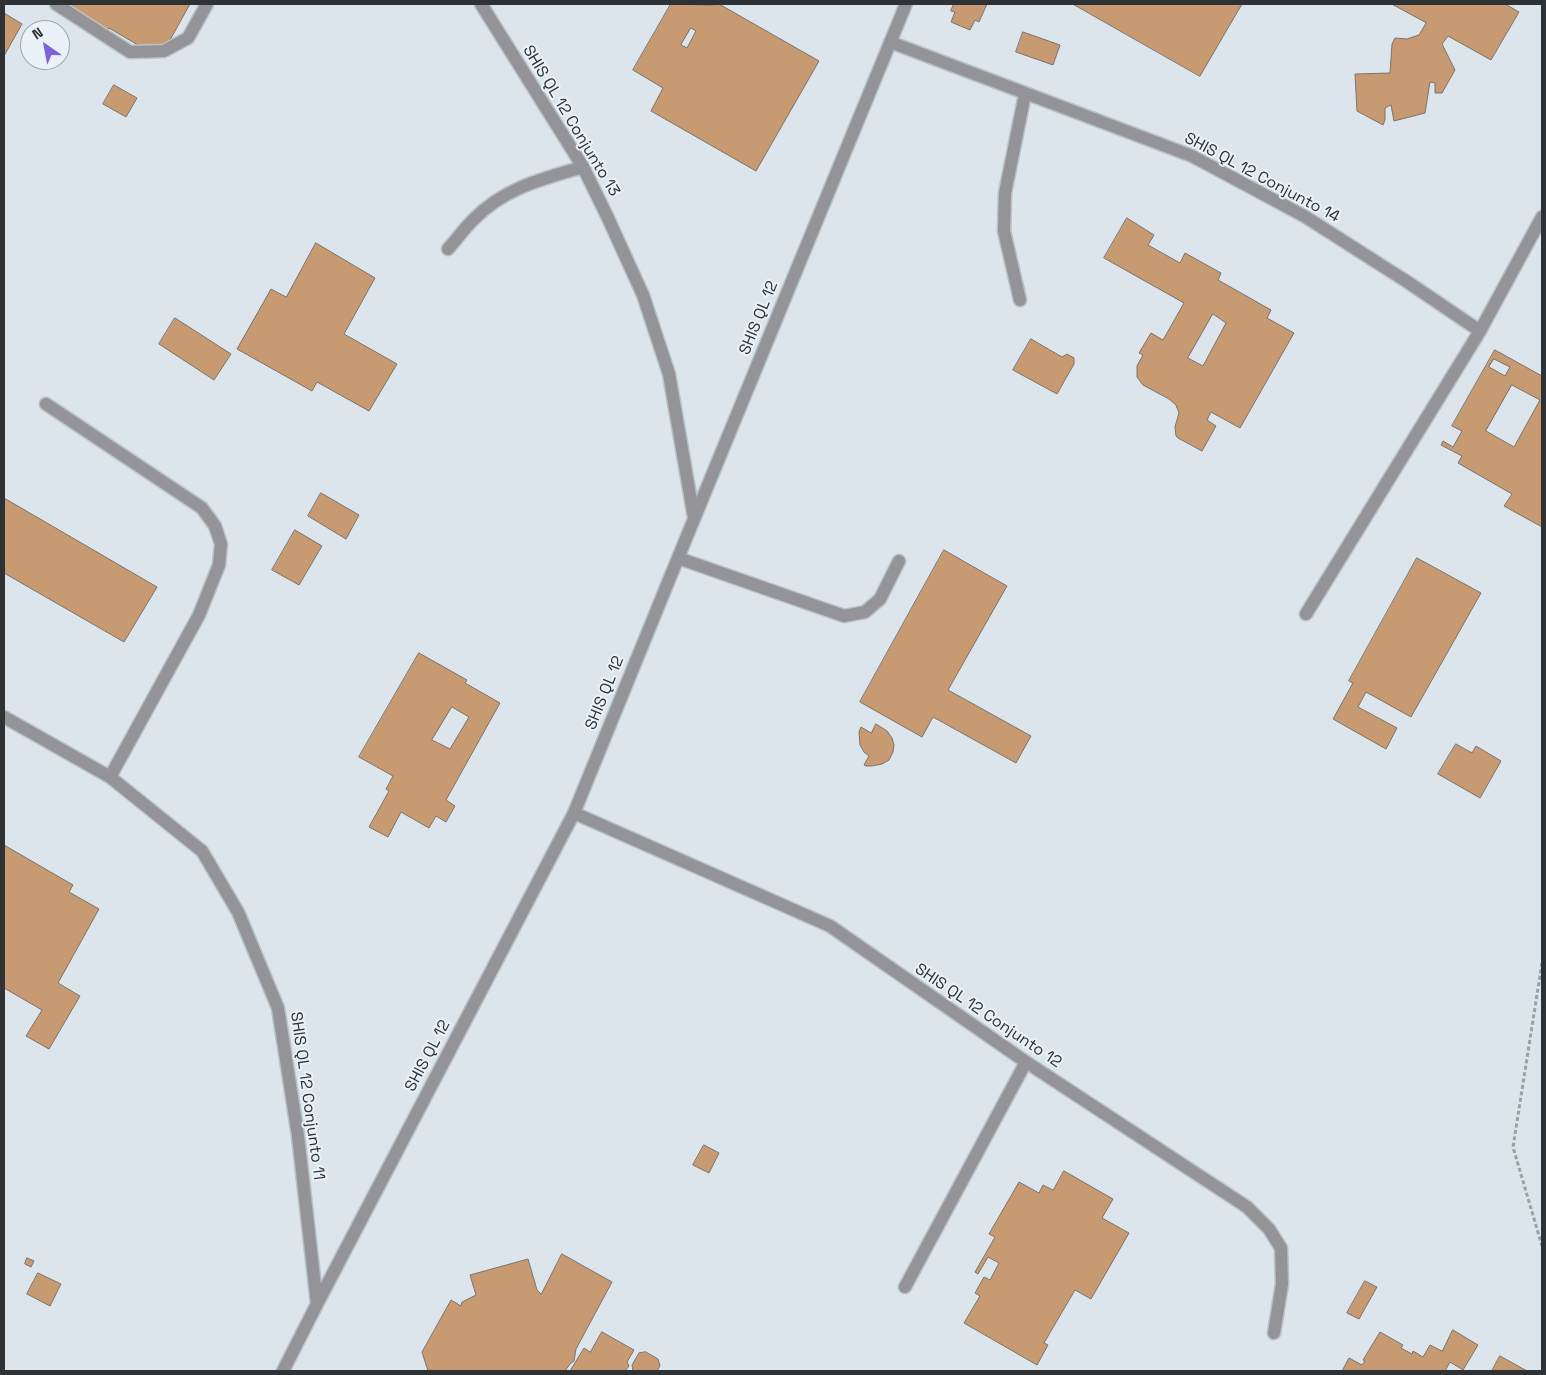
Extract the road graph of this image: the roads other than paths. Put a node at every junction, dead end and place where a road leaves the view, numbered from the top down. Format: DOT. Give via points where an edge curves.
graph roads {
  1 [pos="56,4"];
  2 [pos="207,4"];
  3 [pos="481,4"];
  4 [pos="906,4"];
  5 [pos="890,42"];
  6 [pos="1025,94"];
  7 [pos="583,167"];
  8 [pos="1542,217"];
  9 [pos="448,249"];
  10 [pos="1020,300"];
  11 [pos="1480,331"];
  12 [pos="46,404"];
  13 [pos="694,518"];
  14 [pos="678,558"];
  15 [pos="899,561"];
  16 [pos="1306,614"];
  17 [pos="4,717"];
  18 [pos="110,777"];
  19 [pos="574,813"];
  20 [pos="1026,1062"];
  21 [pos="905,1287"];
  22 [pos="316,1304"];
  23 [pos="1274,1333"];
  24 [pos="283,1371"];
  1 -- 2 [label="street" via="130,52 164,51 188,38"];
  3 -- 7 [label="street, SHIS QL 12 Conjunto 13"];
  4 -- 5 [label="street, SHIS QL 12"];
  5 -- 6 [label="street, SHIS QL 12 Conjunto 14"];
  5 -- 13 [label="street, SHIS QL 12"];
  6 -- 10 [label="street" via="1005,194 1004,231"];
  6 -- 11 [label="street, SHIS QL 12 Conjunto 14" via="1192,156 1304,216"];
  7 -- 9 [label="street" via="531,182 503,196 473,219"];
  7 -- 13 [label="street, SHIS QL 12 Conjunto 13" via="643,295 669,374"];
  8 -- 11 [label="street"];
  11 -- 16 [label="street"];
  12 -- 18 [label="street" via="202,508 215,526 221,544 219,566 199,616"];
  13 -- 14 [label="street, SHIS QL 12"];
  14 -- 15 [label="street" via="844,616 865,612 880,599"];
  14 -- 19 [label="street, SHIS QL 12"];
  17 -- 18 [label="street, SHIS QL 12 Conjunto 11"];
  18 -- 22 [label="street, SHIS QL 12 Conjunto 11" via="202,851 238,912 278,1008 298,1136"];
  19 -- 20 [label="street, SHIS QL 12 Conjunto 12" via="830,926"];
  19 -- 22 [label="street, SHIS QL 12"];
  20 -- 21 [label="street"];
  20 -- 23 [label="street, SHIS QL 12 Conjunto 12" via="1248,1207 1269,1229 1281,1248 1282,1284"];
  22 -- 24 [label="street, SHIS QL 12"];
}
